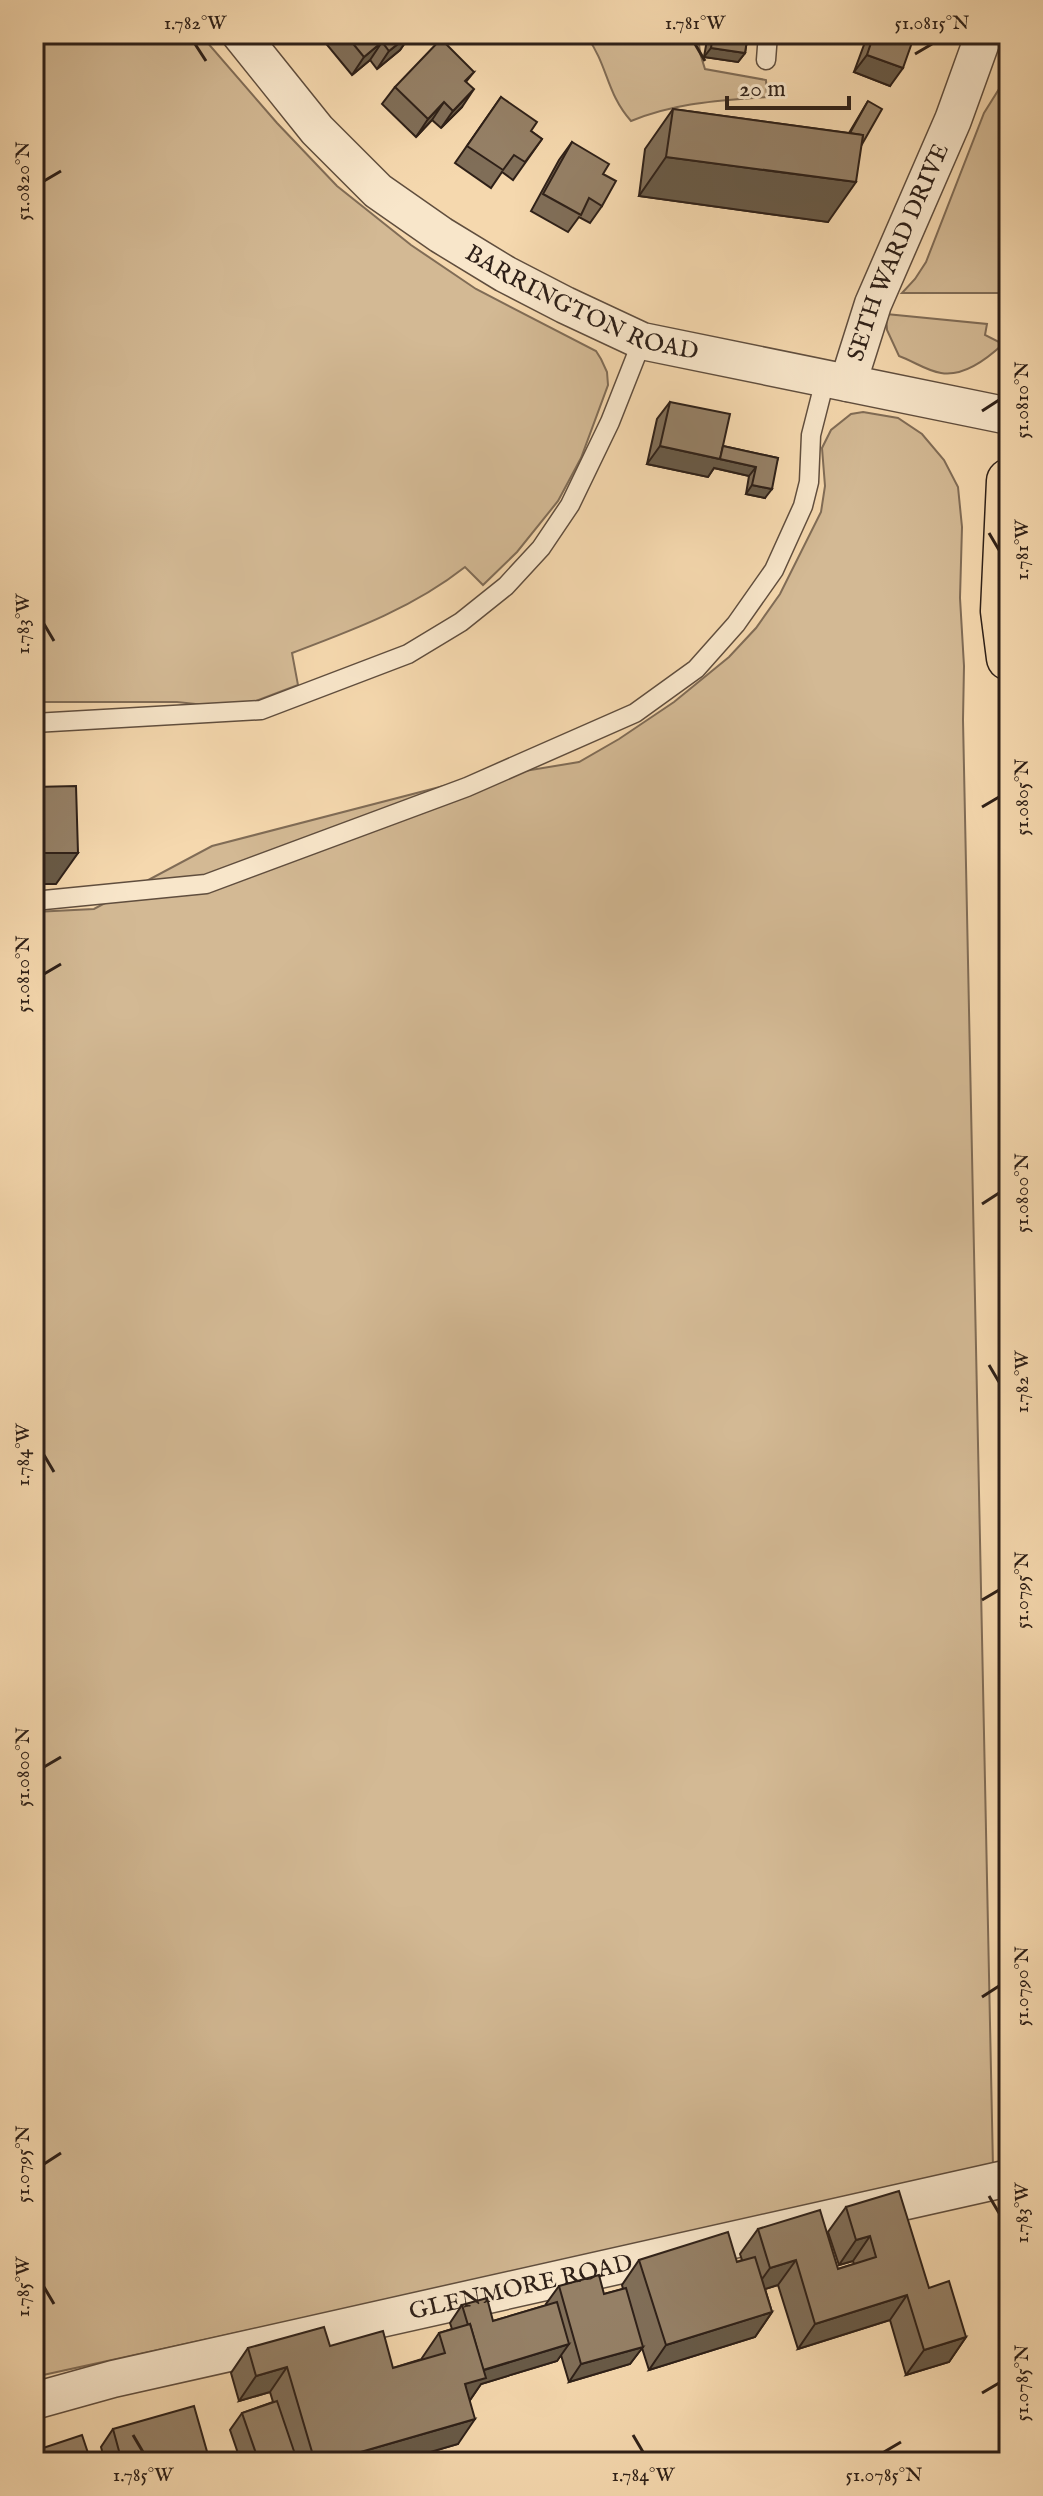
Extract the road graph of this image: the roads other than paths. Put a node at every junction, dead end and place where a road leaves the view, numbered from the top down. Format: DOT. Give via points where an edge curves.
graph roads {
  1 [pos="240,34"];
  2 [pos="768,34"];
  3 [pos="984,34"];
  4 [pos="766,60"];
  5 [pos="642,341"];
  6 [pos="836,382"];
  7 [pos="1009,416"];
  8 [pos="1009,481"];
  9 [pos="1009,658"];
  10 [pos="34,723"];
  11 [pos="34,901"];
  12 [pos="1009,2178"];
  13 [pos="34,2401"];
  1 -- 5 [label="street, BARRINGTON ROAD" via="317,130 378,191 505,274"];
  2 -- 4 [label="lane"];
  3 -- 6 [label="street, SETH WARD DRIVE" via="953,120"];
  5 -- 6 [label="street, BARRINGTON ROAD"];
  5 -- 10 [label="lane" via="570,505 506,586 461,622 408,654 261,710"];
  6 -- 7 [label="street, BARRINGTON ROAD"];
  6 -- 11 [label="lane" via="811,435 803,506 774,570 696,669 635,713 467,787 206,884"];
  8 -- 9 [label="highway" via="1003,611"];
  12 -- 13 [label="street, GLENMORE ROAD"];
}
